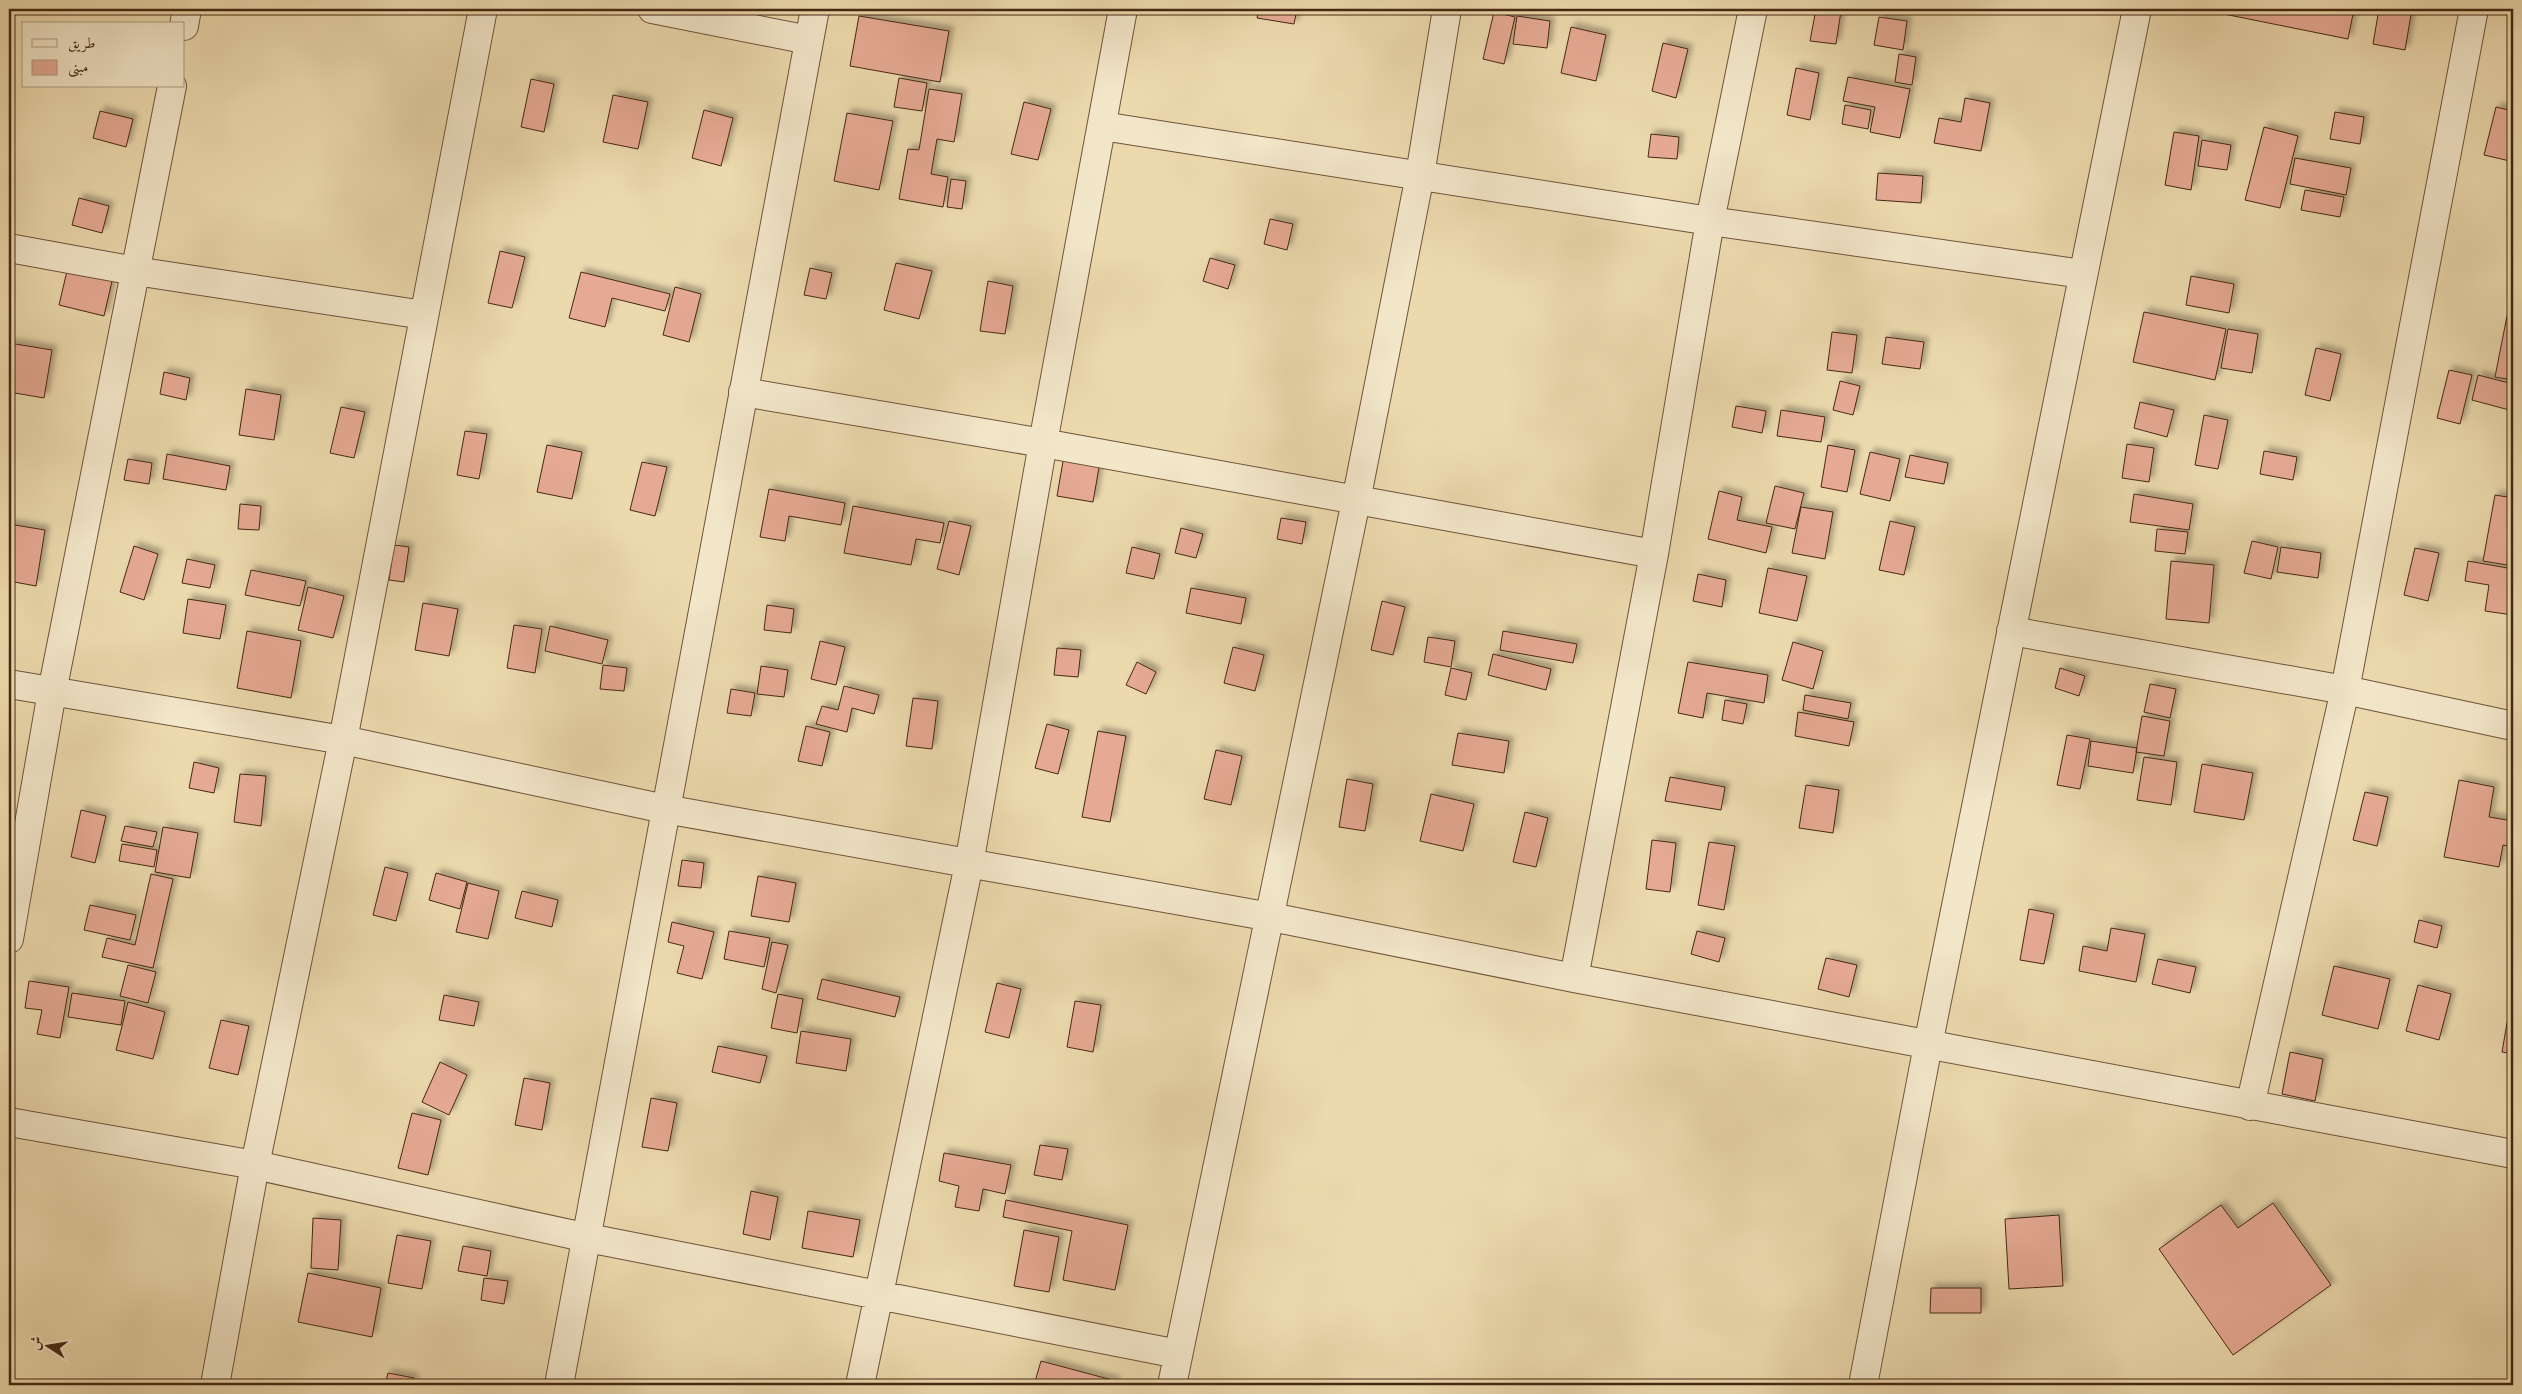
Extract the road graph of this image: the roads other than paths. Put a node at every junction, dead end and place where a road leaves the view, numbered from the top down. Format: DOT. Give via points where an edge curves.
graph roads {
  1 [pos="187,9"];
  2 [pos="483,9"];
  3 [pos="652,9"];
  4 [pos="815,9"];
  5 [pos="1123,9"];
  6 [pos="1447,9"];
  7 [pos="1753,9"];
  8 [pos="2138,9"];
  9 [pos="2474,9"];
  10 [pos="185,22"];
  11 [pos="809,40"];
  12 [pos="172,88"];
  13 [pos="1102,126"];
  14 [pos="1420,175"];
  15 [pos="1710,221"];
  16 [pos="9,248"];
  17 [pos="135,271"];
  18 [pos="2083,274"];
  19 [pos="424,315"];
  20 [pos="743,392"];
  21 [pos="1043,443"];
  22 [pos="1356,501"];
  23 [pos="1654,554"];
  24 [pos="2011,631"];
  25 [pos="9,684"];
  26 [pos="2345,690"];
  27 [pos="52,692"];
  28 [pos="2513,726"];
  29 [pos="343,740"];
  30 [pos="665,809"];
  31 [pos="969,864"];
  32 [pos="1271,917"];
  33 [pos="9,939"];
  34 [pos="1574,978"];
  35 [pos="1928,1045"];
  36 [pos="2250,1106"];
  37 [pos="9,1122"];
  38 [pos="2513,1154"];
  39 [pos="255,1165"];
  40 [pos="588,1238"];
  41 [pos="878,1295"];
  42 [pos="1178,1354"];
  43 [pos="215,1385"];
  44 [pos="559,1385"];
  45 [pos="860,1385"];
  46 [pos="1172,1385"];
  47 [pos="1863,1385"];
  1 -- 10 [label="street"];
  2 -- 19 [label="street"];
  3 -- 11 [label="street"];
  4 -- 11 [label="street"];
  5 -- 13 [label="street"];
  6 -- 14 [label="street"];
  7 -- 15 [label="street"];
  8 -- 18 [label="street"];
  9 -- 26 [label="street"];
  11 -- 20 [label="street"];
  12 -- 17 [label="street"];
  13 -- 14 [label="street"];
  13 -- 21 [label="street"];
  14 -- 15 [label="street"];
  14 -- 22 [label="street"];
  15 -- 18 [label="street"];
  15 -- 23 [label="street"];
  16 -- 17 [label="street"];
  17 -- 19 [label="street"];
  17 -- 27 [label="street"];
  18 -- 24 [label="street"];
  19 -- 29 [label="street"];
  20 -- 21 [label="street"];
  20 -- 30 [label="street"];
  21 -- 22 [label="street"];
  21 -- 31 [label="street"];
  22 -- 23 [label="street"];
  22 -- 32 [label="street"];
  23 -- 34 [label="street"];
  24 -- 26 [label="street"];
  24 -- 35 [label="street"];
  25 -- 27 [label="street"];
  26 -- 28 [label="street"];
  26 -- 36 [label="street"];
  27 -- 29 [label="street"];
  27 -- 33 [label="street"];
  29 -- 30 [label="street"];
  29 -- 39 [label="street"];
  30 -- 31 [label="street"];
  30 -- 40 [label="street"];
  31 -- 32 [label="street"];
  31 -- 41 [label="street"];
  32 -- 34 [label="street"];
  32 -- 42 [label="street"];
  34 -- 35 [label="street"];
  35 -- 36 [label="street"];
  35 -- 47 [label="street"];
  36 -- 38 [label="street"];
  37 -- 39 [label="street"];
  39 -- 40 [label="street"];
  39 -- 43 [label="street"];
  40 -- 41 [label="street"];
  40 -- 44 [label="street"];
  41 -- 42 [label="street"];
  41 -- 45 [label="street"];
  42 -- 46 [label="street"];
}
